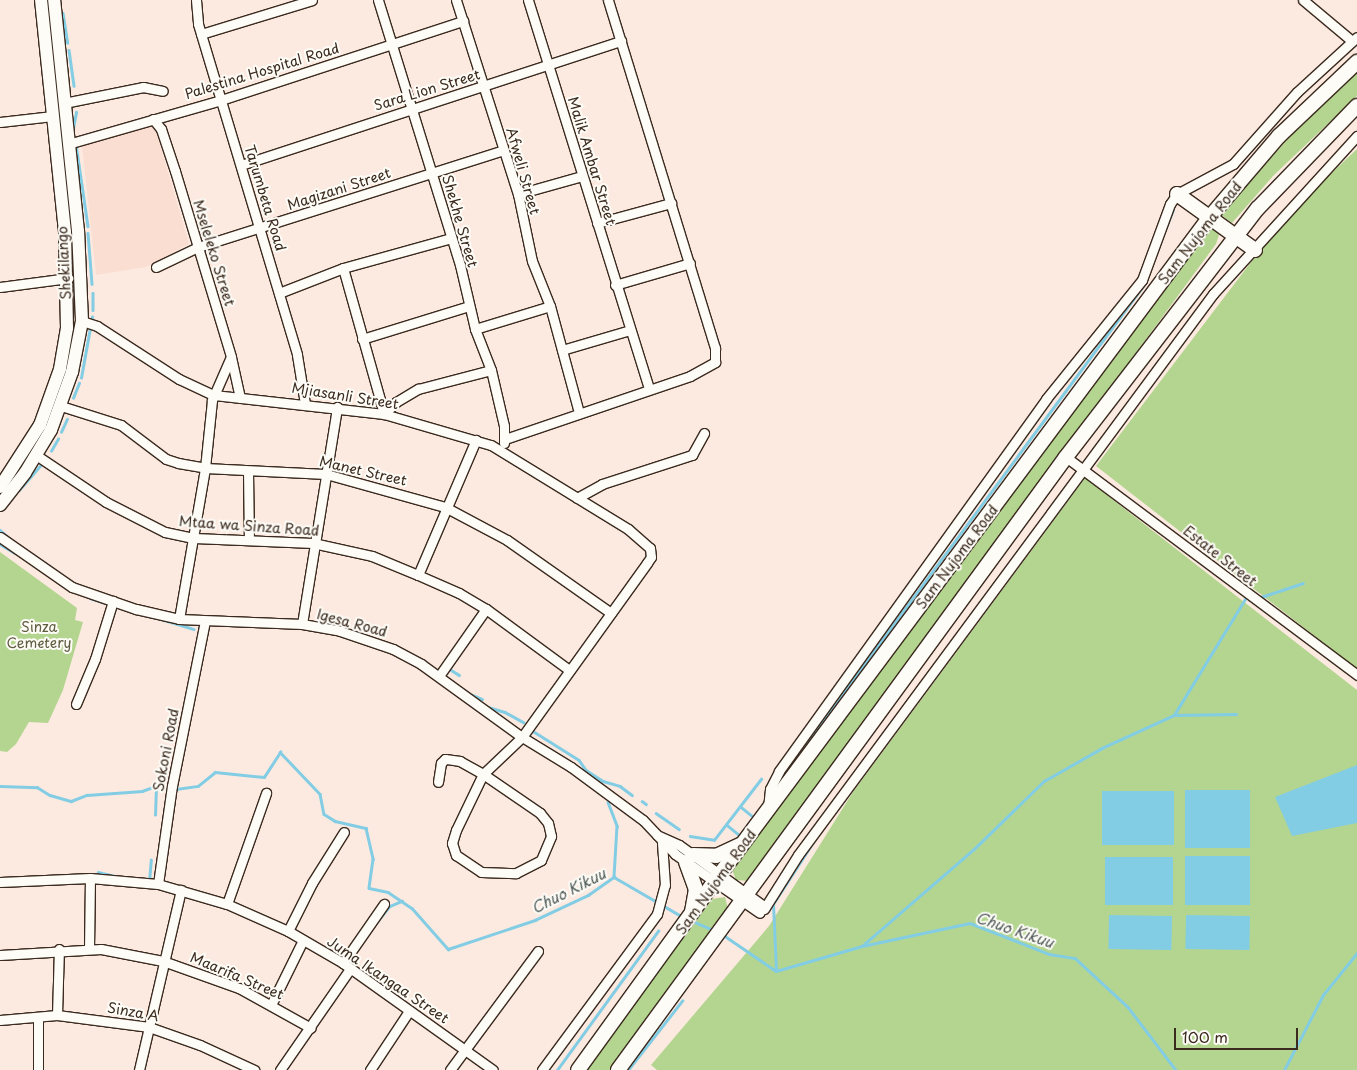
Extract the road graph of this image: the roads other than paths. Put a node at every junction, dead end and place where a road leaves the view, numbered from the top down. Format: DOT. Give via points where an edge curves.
graph roads {
  1 [pos="41,0"];
  2 [pos="54,0"];
  3 [pos="196,0"];
  4 [pos="312,0"];
  5 [pos="378,0"];
  6 [pos="456,0"];
  7 [pos="528,0"];
  8 [pos="608,0"];
  9 [pos="1303,0"];
  10 [pos="463,21"];
  11 [pos="201,34"];
  12 [pos="1354,39"];
  13 [pos="621,41"];
  14 [pos="390,43"];
  15 [pos="1357,62"];
  16 [pos="549,65"];
  17 [pos="483,87"];
  18 [pos="163,90"];
  19 [pos="221,100"];
  20 [pos="64,103"];
  21 [pos="1357,106"];
  22 [pos="411,109"];
  23 [pos="53,116"];
  24 [pos="153,119"];
  25 [pos="0,122"];
  26 [pos="1357,136"];
  27 [pos="68,144"];
  28 [pos="503,150"];
  29 [pos="241,165"];
  30 [pos="433,175"];
  31 [pos="582,176"];
  32 [pos="518,194"];
  33 [pos="1177,194"];
  34 [pos="671,204"];
  35 [pos="1209,218"];
  36 [pos="597,223"];
  37 [pos="259,229"];
  38 [pos="1236,236"];
  39 [pos="451,238"];
  40 [pos="198,247"];
  41 [pos="1255,250"];
  42 [pos="690,263"];
  43 [pos="156,267"];
  44 [pos="343,268"];
  45 [pos="68,278"];
  46 [pos="615,285"];
  47 [pos="0,287"];
  48 [pos="279,293"];
  49 [pos="469,306"];
  50 [pos="550,306"];
  51 [pos="82,321"];
  52 [pos="475,329"];
  53 [pos="630,330"];
  54 [pos="362,339"];
  55 [pos="562,350"];
  56 [pos="231,357"];
  57 [pos="491,370"];
  58 [pos="649,389"];
  59 [pos="214,395"];
  60 [pos="240,398"];
  61 [pos="306,404"];
  62 [pos="61,406"];
  63 [pos="337,407"];
  64 [pos="579,413"];
  65 [pos="384,414"];
  66 [pos="704,433"];
  67 [pos="505,439"];
  68 [pos="476,440"];
  69 [pos="502,451"];
  70 [pos="36,455"];
  71 [pos="1066,457"];
  72 [pos="205,468"];
  73 [pos="1084,468"];
  74 [pos="248,471"];
  75 [pos="326,474"];
  76 [pos="0,488"];
  77 [pos="577,498"];
  78 [pos="0,504"];
  79 [pos="445,507"];
  80 [pos="0,537"];
  81 [pos="194,538"];
  82 [pos="249,540"];
  83 [pos="313,543"];
  84 [pos="418,575"];
  85 [pos="113,601"];
  86 [pos="486,609"];
  87 [pos="611,613"];
  88 [pos="179,619"];
  89 [pos="205,622"];
  90 [pos="302,624"];
  91 [pos="569,670"];
  92 [pos="1357,675"];
  93 [pos="439,676"];
  94 [pos="76,704"];
  95 [pos="522,737"];
  96 [pos="483,774"];
  97 [pos="438,782"];
  98 [pos="266,793"];
  99 [pos="768,810"];
  100 [pos="344,832"];
  101 [pos="660,839"];
  102 [pos="746,841"];
  103 [pos="689,859"];
  104 [pos="90,878"];
  105 [pos="717,879"];
  106 [pos="0,882"];
  107 [pos="158,884"];
  108 [pos="181,890"];
  109 [pos="744,897"];
  110 [pos="227,904"];
  111 [pos="384,904"];
  112 [pos="690,916"];
  113 [pos="288,931"];
  114 [pos="303,940"];
  115 [pos="58,949"];
  116 [pos="90,949"];
  117 [pos="538,951"];
  118 [pos="0,955"];
  119 [pos="163,961"];
  120 [pos="347,966"];
  121 [pos="271,1005"];
  122 [pos="409,1011"];
  123 [pos="57,1015"];
  124 [pos="38,1016"];
  125 [pos="0,1020"];
  126 [pos="149,1027"];
  127 [pos="310,1028"];
  128 [pos="465,1050"];
  129 [pos="38,1070"];
  130 [pos="139,1070"];
  131 [pos="254,1070"];
  132 [pos="280,1070"];
  133 [pos="370,1070"];
  134 [pos="450,1070"];
  135 [pos="493,1070"];
  136 [pos="542,1070"];
  137 [pos="578,1070"];
  138 [pos="618,1070"];
  1 -- 23 [label="main road, Shekilango"];
  2 -- 20 [label="main road, Shekilango"];
  3 -- 11 [label="street, Tarumbeta Road"];
  4 -- 11 [label="street"];
  5 -- 14 [label="street, Shekhe Street"];
  6 -- 10 [label="street, Afweli Street"];
  7 -- 16 [label="street, Malik Ambar Street"];
  8 -- 13 [label="street"];
  9 -- 12 [label="street"];
  10 -- 14 [label="street, Palestina Hospital Road"];
  10 -- 17 [label="street, Afweli Street"];
  11 -- 19 [label="street, Tarumbeta Road"];
  12 -- 33 [label="street" via="1297,92 1233,164"];
  13 -- 16 [label="street, Sara Lion Street"];
  13 -- 34 [label="street"];
  14 -- 19 [label="street, Palestina Hospital Road"];
  14 -- 22 [label="street, Shekhe Street"];
  15 -- 35 [label="main road, Sam Nujoma Road" via="1279,136"];
  16 -- 17 [label="street, Sara Lion Street"];
  16 -- 31 [label="street, Malik Ambar Street"];
  17 -- 22 [label="street, Sara Lion Street"];
  17 -- 28 [label="street, Afweli Street"];
  18 -- 20 [label="street" via="143,87"];
  19 -- 24 [label="street, Palestina Hospital Road"];
  19 -- 29 [label="street, Tarumbeta Road"];
  20 -- 27 [label="main road, Shekilango"];
  21 -- 38 [label="main road, Sam Nujoma Road" via="1293,169"];
  22 -- 29 [label="street, Sara Lion Street"];
  22 -- 30 [label="street, Shekhe Street"];
  23 -- 25 [label="street"];
  23 -- 45 [label="main road, Shekilango"];
  24 -- 27 [label="street, Palestina Hospital Road"];
  24 -- 40 [label="street, Mseleleko Street" via="161,129"];
  26 -- 41 [label="street" via="1316,178"];
  27 -- 51 [label="main road, Shekilango" via="81,272"];
  28 -- 30 [label="street, Magizani Street"];
  28 -- 32 [label="street, Afweli Street"];
  29 -- 37 [label="street, Tarumbeta Road"];
  30 -- 37 [label="street, Magizani Street"];
  30 -- 39 [label="street, Shekhe Street"];
  31 -- 32 [label="street"];
  31 -- 36 [label="street, Malik Ambar Street"];
  32 -- 50 [label="street, Afweli Street" via="532,261"];
  33 -- 35 [label="main road"];
  33 -- 99 [label="street" via="1170,204 1142,280 1046,399 779,771 770,789"];
  34 -- 36 [label="street"];
  34 -- 42 [label="street"];
  35 -- 38 [label="main road"];
  35 -- 99 [label="main road, Sam Nujoma Road"];
  36 -- 46 [label="street, Malik Ambar Street"];
  37 -- 40 [label="street, Magizani Street"];
  37 -- 48 [label="street, Tarumbeta Road"];
  38 -- 41 [label="main road"];
  38 -- 71 [label="main road, Sam Nujoma Road"];
  39 -- 44 [label="street"];
  39 -- 49 [label="street, Shekhe Street"];
  40 -- 43 [label="street, Magizani Street"];
  40 -- 56 [label="street, Mseleleko Street"];
  41 -- 73 [label="street" via="1213,294"];
  42 -- 46 [label="street"];
  42 -- 58 [label="street" via="715,348 715,362 704,370"];
  44 -- 48 [label="street"];
  44 -- 54 [label="street"];
  45 -- 47 [label="street"];
  45 -- 76 [label="main road, Shekilango" via="64,352 50,399 28,445"];
  46 -- 53 [label="street, Malik Ambar Street"];
  48 -- 61 [label="street, Tarumbeta Road" via="297,356"];
  49 -- 52 [label="street, Shekhe Street"];
  49 -- 54 [label="street"];
  50 -- 52 [label="street"];
  50 -- 55 [label="street, Afweli Street"];
  51 -- 59 [label="street, Mjiasanli Street" via="97,326 179,379"];
  51 -- 62 [label="main road, Shekilango" via="77,354"];
  52 -- 57 [label="street, Shekhe Street"];
  53 -- 55 [label="street"];
  53 -- 58 [label="street, Malik Ambar Street"];
  54 -- 65 [label="street"];
  55 -- 64 [label="street, Afweli Street"];
  56 -- 59 [label="street"];
  56 -- 60 [label="street, Mseleleko Street"];
  57 -- 65 [label="street" via="418,389 396,402"];
  57 -- 67 [label="street, Shekhe Street"];
  58 -- 64 [label="street"];
  59 -- 60 [label="street, Mjiasanli Street"];
  59 -- 72 [label="street"];
  60 -- 61 [label="street, Mjiasanli Street"];
  61 -- 63 [label="street, Mjiasanli Street"];
  62 -- 70 [label="main road, Shekilango"];
  62 -- 72 [label="street, Manet Street" via="121,425 166,458"];
  63 -- 65 [label="street, Mjiasanli Street"];
  63 -- 75 [label="street"];
  64 -- 67 [label="street"];
  65 -- 68 [label="street, Mjiasanli Street"];
  66 -- 77 [label="street" via="692,454 602,484"];
  67 -- 69 [label="street, Shekhe Street"];
  68 -- 69 [label="street, Mjiasanli Street"];
  68 -- 79 [label="street"];
  69 -- 77 [label="street, Mjiasanli Street"];
  70 -- 78 [label="main road, Shekilango"];
  70 -- 81 [label="street, Mtaa wa Sinza Road" via="138,521 165,532"];
  71 -- 73 [label="street, Estate Street"];
  71 -- 109 [label="main road, Sam Nujoma Road"];
  72 -- 74 [label="street, Manet Street"];
  72 -- 81 [label="street"];
  73 -- 92 [label="street, Estate Street"];
  73 -- 109 [label="street, Igesa Road" via="798,855 763,910"];
  74 -- 75 [label="street, Manet Street"];
  74 -- 82 [label="street"];
  75 -- 79 [label="street, Manet Street"];
  75 -- 83 [label="street"];
  77 -- 87 [label="street, Mjiasanli Street" via="628,529 650,548 651,557"];
  79 -- 84 [label="street"];
  79 -- 87 [label="street, Manet Street" via="507,540"];
  80 -- 85 [label="street, Igesa Road" via="72,587"];
  81 -- 82 [label="street, Mtaa wa Sinza Road"];
  81 -- 88 [label="street"];
  82 -- 83 [label="street, Mtaa wa Sinza Road"];
  83 -- 84 [label="street, Mtaa wa Sinza Road" via="372,556"];
  83 -- 90 [label="street"];
  84 -- 86 [label="street, Mtaa wa Sinza Road"];
  85 -- 88 [label="street, Igesa Road"];
  85 -- 94 [label="street" via="95,659"];
  86 -- 91 [label="street, Mtaa wa Sinza Road"];
  86 -- 93 [label="street"];
  87 -- 91 [label="street"];
  88 -- 89 [label="street, Igesa Road"];
  89 -- 90 [label="street, Igesa Road"];
  89 -- 107 [label="street, Sokoni Road" via="172,786"];
  90 -- 93 [label="street, Igesa Road" via="340,631 385,645"];
  91 -- 95 [label="street"];
  93 -- 95 [label="street, Igesa Road"];
  95 -- 96 [label="street"];
  95 -- 101 [label="street, Igesa Road" via="579,773 643,820"];
  96 -- 96 [label="street" via="540,813 548,823 551,836 546,853 525,870 502,875 481,872 462,861 453,850 456,830"];
  96 -- 97 [label="street" via="460,761 445,759 439,767"];
  98 -- 110 [label="street"];
  99 -- 102 [label="main road, Sam Nujoma Road"];
  100 -- 113 [label="street" via="312,883"];
  101 -- 103 [label="street, Igesa Road" via="679,844"];
  101 -- 136 [label="street" via="665,885 657,914"];
  102 -- 103 [label="main road" via="723,854"];
  102 -- 105 [label="main road, Sam Nujoma Road"];
  103 -- 105 [label="street, Igesa Road"];
  103 -- 112 [label="main road" via="696,889"];
  104 -- 106 [label="street, Juma Ikangaa Street"];
  104 -- 107 [label="street, Juma Ikangaa Street"];
  104 -- 116 [label="street"];
  105 -- 109 [label="street, Igesa Road"];
  105 -- 112 [label="main road, Sam Nujoma Road"];
  107 -- 108 [label="street, Juma Ikangaa Street"];
  108 -- 110 [label="street, Juma Ikangaa Street"];
  108 -- 119 [label="street" via="175,927"];
  109 -- 138 [label="main road, Sam Nujoma Road"];
  110 -- 113 [label="street, Juma Ikangaa Street"];
  111 -- 120 [label="street"];
  112 -- 137 [label="main road, Sam Nujoma Road"];
  113 -- 114 [label="street, Juma Ikangaa Street"];
  114 -- 120 [label="street, Juma Ikangaa Street"];
  114 -- 121 [label="street"];
  115 -- 116 [label="street, Maarifa Street"];
  115 -- 118 [label="street, Maarifa Street"];
  115 -- 123 [label="street"];
  116 -- 119 [label="street, Maarifa Street"];
  117 -- 128 [label="street"];
  119 -- 121 [label="street, Maarifa Street" via="239,988"];
  119 -- 126 [label="street"];
  120 -- 122 [label="street, Juma Ikangaa Street"];
  120 -- 127 [label="street"];
  121 -- 127 [label="street, Maarifa Street"];
  122 -- 128 [label="street, Juma Ikangaa Street"];
  122 -- 133 [label="street"];
  123 -- 124 [label="street, Sinza A"];
  123 -- 126 [label="street, Sinza A"];
  124 -- 125 [label="street, Sinza A"];
  124 -- 129 [label="street"];
  126 -- 130 [label="street"];
  126 -- 131 [label="street, Sinza A" via="200,1044"];
  127 -- 132 [label="street"];
  128 -- 134 [label="street"];
  128 -- 135 [label="street, Juma Ikangaa Street"];
}
